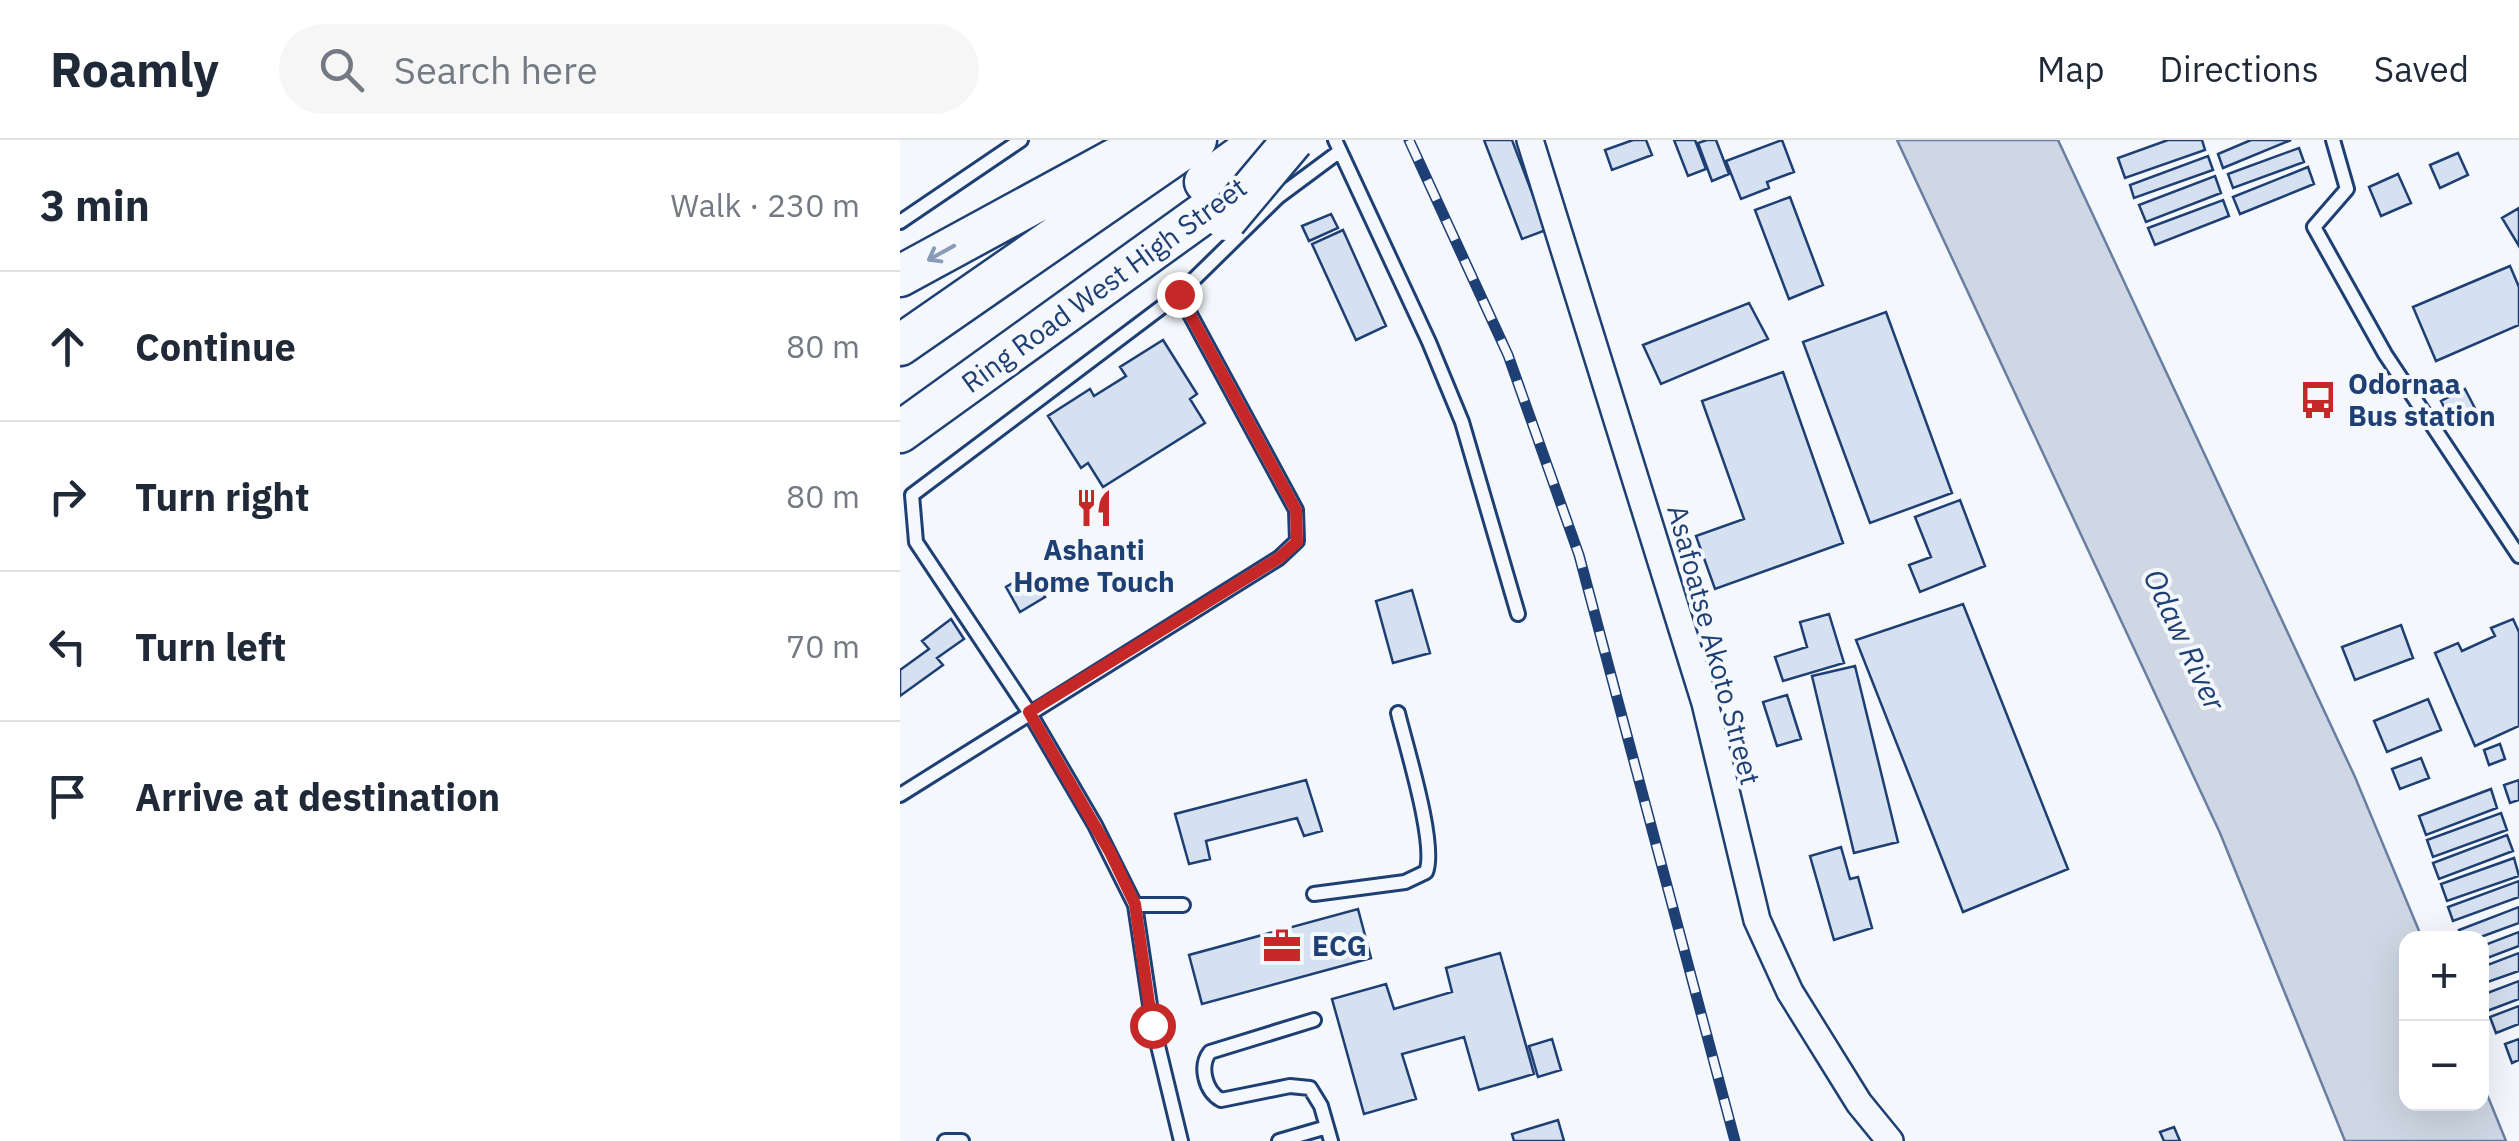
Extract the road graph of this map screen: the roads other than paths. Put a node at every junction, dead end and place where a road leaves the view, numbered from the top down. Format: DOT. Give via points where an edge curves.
graph roads {
  1 [pos="1021,140"];
  2 [pos="1150,140"];
  3 [pos="1164,140"];
  4 [pos="1196,140"];
  5 [pos="1262,140"];
  6 [pos="1292,140"];
  7 [pos="1530,140"];
  8 [pos="2333,140"];
  9 [pos="1328,144"];
  10 [pos="900,222"];
  11 [pos="900,276"];
  12 [pos="1179,294"];
  13 [pos="900,317"];
  14 [pos="900,345"];
  15 [pos="900,398"];
  16 [pos="900,432"];
  17 [pos="900,457"];
  18 [pos="2519,556"];
  19 [pos="1518,614"];
  20 [pos="1029,712"];
  21 [pos="1398,714"];
  22 [pos="900,795"];
  23 [pos="1314,894"];
  24 [pos="1135,904"];
  25 [pos="1183,905"];
  26 [pos="1314,1020"];
  27 [pos="1329,1134"];
  28 [pos="945,1141"];
  29 [pos="962,1141"];
  30 [pos="1181,1141"];
  31 [pos="1280,1141"];
  32 [pos="1890,1141"];
  1 -- 10 [label="lane"];
  2 -- 11 [label="main road, one-way"];
  3 -- 13 [label="main road"];
  4 -- 14 [label="main road"];
  5 -- 15 [label="main road, Ring Road West High Street"];
  6 -- 17 [label="main road, bridge" via="1202,243"];
  7 -- 32 [label="street, Asafoatse Akoto Street" via="1705,703 1757,920 1790,992"];
  8 -- 18 [label="lane" via="2347,189 2314,227 2385,354"];
  9 -- 12 [label="lane"];
  9 -- 16 [label="main road, Ring Road West High Street"];
  9 -- 19 [label="lane" via="1429,342 1462,422"];
  12 -- 20 [label="lane" via="912,495 916,542"];
  12 -- 20 [label="lane" via="1296,510 1297,542"];
  20 -- 22 [label="lane"];
  20 -- 24 [label="lane"];
  21 -- 23 [label="lane" via="1427,838 1426,872 1404,882"];
  24 -- 25 [label="lane"];
  24 -- 30 [label="lane" via="1152,1025"];
  26 -- 27 [label="lane" via="1210,1052 1204,1069 1212,1094 1221,1100 1310,1088"];
  27 -- 31 [label="lane"];
  28 -- 29 [label="lane"];
}
